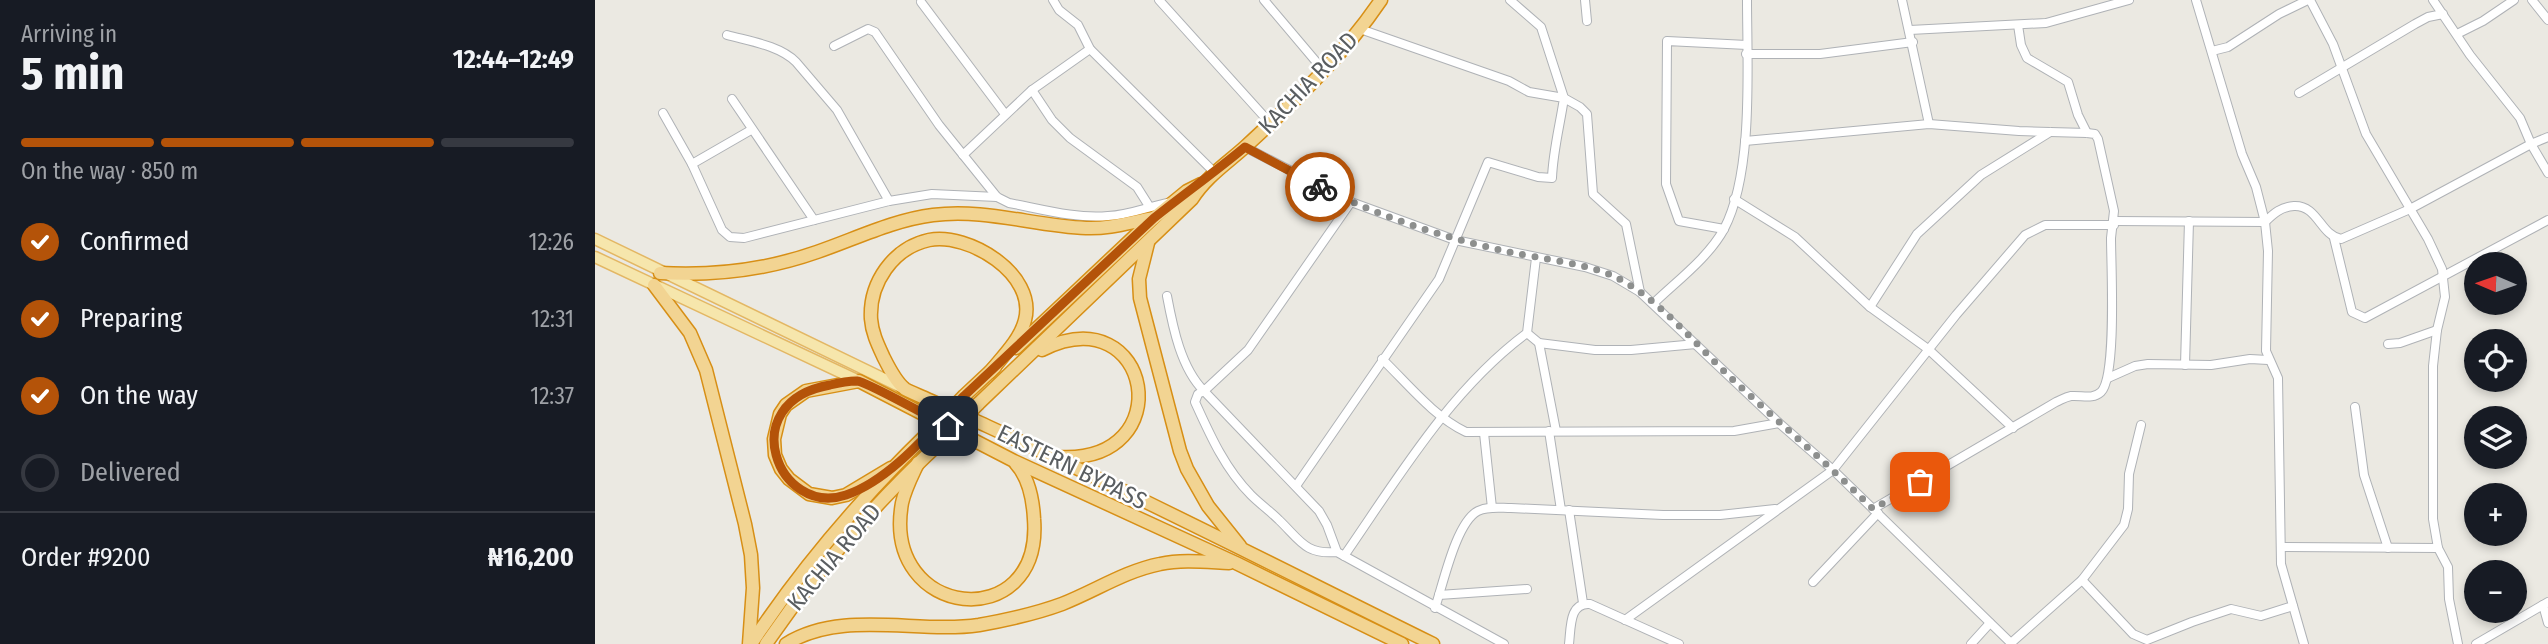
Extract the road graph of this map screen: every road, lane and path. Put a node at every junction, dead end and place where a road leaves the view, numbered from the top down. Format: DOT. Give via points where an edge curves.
graph roads {
  1 [pos="1053,0"];
  2 [pos="1159,0"];
  3 [pos="1264,0"];
  4 [pos="1381,0"];
  5 [pos="1510,0"];
  6 [pos="1585,0"];
  7 [pos="1747,0"];
  8 [pos="1902,0"];
  9 [pos="2129,0"];
  10 [pos="2196,0"];
  11 [pos="2309,0"];
  12 [pos="2433,0"];
  13 [pos="2514,0"];
  14 [pos="2532,0"];
  15 [pos="922,2"];
  16 [pos="2443,14"];
  17 [pos="2548,20"];
  18 [pos="1587,21"];
  19 [pos="2018,24"];
  20 [pos="1360,30"];
  21 [pos="1910,30"];
  22 [pos="2457,34"];
  23 [pos="727,35"];
  24 [pos="1913,42"];
  25 [pos="1747,45"];
  26 [pos="834,46"];
  27 [pos="1090,48"];
  28 [pos="2212,51"];
  29 [pos="1747,54"];
  30 [pos="2341,69"];
  31 [pos="1324,71"];
  32 [pos="1032,90"];
  33 [pos="2299,93"];
  34 [pos="1564,98"];
  35 [pos="732,99"];
  36 [pos="663,113"];
  37 [pos="1005,114"];
  38 [pos="1270,123"];
  39 [pos="1929,124"];
  40 [pos="751,130"];
  41 [pos="2050,132"];
  42 [pos="2087,133"];
  43 [pos="2548,137"];
  44 [pos="1745,141"];
  45 [pos="2531,144"];
  46 [pos="1245,147"];
  47 [pos="963,155"];
  48 [pos="692,164"];
  49 [pos="1215,173"];
  50 [pos="2548,173"];
  51 [pos="1201,184"];
  52 [pos="997,197"];
  53 [pos="1734,199"];
  54 [pos="889,201"];
  55 [pos="1351,202"];
  56 [pos="2410,209"];
  57 [pos="1152,212"];
  58 [pos="814,220"];
  59 [pos="2548,220"];
  60 [pos="2189,221"];
  61 [pos="2265,222"];
  62 [pos="2114,223"];
  63 [pos="1724,229"];
  64 [pos="2334,238"];
  65 [pos="595,239"];
  66 [pos="1455,240"];
  67 [pos="1148,242"];
  68 [pos="595,257"];
  69 [pos="1536,258"];
  70 [pos="660,272"];
  71 [pos="2443,277"];
  72 [pos="654,285"];
  73 [pos="1640,292"];
  74 [pos="1167,296"];
  75 [pos="1654,303"];
  76 [pos="1870,307"];
  77 [pos="2437,330"];
  78 [pos="1527,333"];
  79 [pos="1539,343"];
  80 [pos="1696,344"];
  81 [pos="2388,344"];
  82 [pos="1928,349"];
  83 [pos="1030,356"];
  84 [pos="1382,359"];
  85 [pos="2268,360"];
  86 [pos="2185,365"];
  87 [pos="990,372"];
  88 [pos="2108,377"];
  89 [pos="859,381"];
  90 [pos="903,388"];
  91 [pos="1204,391"];
  92 [pos="2355,407"];
  93 [pos="1441,416"];
  94 [pos="1779,423"];
  95 [pos="2141,425"];
  96 [pos="2013,428"];
  97 [pos="1553,431"];
  98 [pos="1484,433"];
  99 [pos="1052,456"];
  100 [pos="1014,461"];
  101 [pos="918,463"];
  102 [pos="891,468"];
  103 [pos="1833,470"];
  104 [pos="1296,486"];
  105 [pos="1492,508"];
  106 [pos="1778,509"];
  107 [pos="1565,510"];
  108 [pos="1876,511"];
  109 [pos="2281,547"];
  110 [pos="2388,548"];
  111 [pos="2438,548"];
  112 [pos="1245,552"];
  113 [pos="1340,554"];
  114 [pos="1237,563"];
  115 [pos="2082,580"];
  116 [pos="1812,582"];
  117 [pos="1527,589"];
  118 [pos="1439,595"];
  119 [pos="1583,603"];
  120 [pos="2546,603"];
  121 [pos="2293,606"];
  122 [pos="1435,608"];
  123 [pos="2531,611"];
  124 [pos="1625,620"];
  125 [pos="1990,623"];
  126 [pos="2548,623"];
  127 [pos="2012,643"];
  128 [pos="750,644"];
  129 [pos="766,644"];
  130 [pos="786,644"];
  131 [pos="1402,644"];
  132 [pos="1433,644"];
  133 [pos="1504,644"];
  134 [pos="1569,644"];
  135 [pos="1679,644"];
  136 [pos="1971,644"];
  137 [pos="2304,644"];
  138 [pos="2458,644"];
  139 [pos="2476,644"];
  1 -- 27 [label="street" via="1077,25"];
  2 -- 38 [label="street"];
  3 -- 31 [label="street"];
  4 -- 20 [label="highway, KACHIA ROAD"];
  5 -- 34 [label="street" via="1541,27"];
  6 -- 18 [label="street"];
  7 -- 25 [label="street"];
  8 -- 21 [label="street"];
  9 -- 19 [label="street" via="2046,23"];
  10 -- 28 [label="street"];
  11 -- 28 [label="street" via="2228,47"];
  11 -- 30 [label="street"];
  12 -- 16 [label="street"];
  13 -- 22 [label="street"];
  14 -- 17 [label="street"];
  15 -- 37 [label="street"];
  16 -- 22 [label="street"];
  16 -- 30 [label="street" via="2415,24"];
  19 -- 21 [label="street"];
  19 -- 42 [label="street" via="2027,58 2068,82"];
  20 -- 31 [label="highway, KACHIA ROAD"];
  20 -- 34 [label="street" via="1509,80 1529,92"];
  21 -- 24 [label="street"];
  22 -- 45 [label="street" via="2520,118"];
  23 -- 54 [label="street" via="784,53 796,62 837,110"];
  24 -- 29 [label="street" via="1820,54"];
  24 -- 39 [label="street"];
  25 -- 29 [label="street"];
  25 -- 63 [label="street" via="1667,41 1666,184 1679,221"];
  26 -- 47 [label="street" via="868,29 875,32"];
  27 -- 32 [label="street"];
  27 -- 49 [label="street"];
  28 -- 61 [label="street"];
  29 -- 44 [label="street"];
  30 -- 33 [label="street"];
  30 -- 56 [label="street" via="2365,134"];
  31 -- 38 [label="highway, KACHIA ROAD"];
  32 -- 37 [label="street"];
  32 -- 57 [label="street" via="1070,138 1137,187"];
  34 -- 66 [label="street" via="1552,178 1488,162"];
  34 -- 73 [label="street" via="1587,114 1593,194 1626,224"];
  35 -- 40 [label="street"];
  36 -- 48 [label="street"];
  37 -- 47 [label="street"];
  38 -- 46 [label="highway, KACHIA ROAD"];
  39 -- 41 [label="street"];
  39 -- 44 [label="street"];
  40 -- 48 [label="street"];
  40 -- 58 [label="street"];
  41 -- 42 [label="street"];
  41 -- 76 [label="street" via="1981,175 1917,234"];
  42 -- 62 [label="street" via="2098,139"];
  43 -- 45 [label="street"];
  44 -- 53 [label="street"];
  45 -- 50 [label="street"];
  45 -- 56 [label="street"];
  46 -- 49 [label="highway, KACHIA ROAD"];
  46 -- 55 [label="street"];
  47 -- 52 [label="street"];
  48 -- 58 [label="street" via="722,230 730,237 744,238"];
  49 -- 51 [label="highway, KACHIA ROAD"];
  51 -- 57 [label="highway"];
  51 -- 67 [label="highway, KACHIA ROAD"];
  52 -- 54 [label="street" via="942,194"];
  52 -- 57 [label="street" via="1009,204 1093,217"];
  53 -- 63 [label="street"];
  53 -- 76 [label="street" via="1795,237"];
  54 -- 58 [label="street"];
  55 -- 66 [label="street"];
  55 -- 91 [label="street" via="1248,350"];
  56 -- 64 [label="street" via="2348,237"];
  56 -- 71 [label="street"];
  57 -- 70 [label="highway" via="1118,226 1086,228 991,215 935,214 903,220 763,267 694,275"];
  57 -- 87 [label="highway"];
  59 -- 71 [label="street"];
  60 -- 61 [label="street"];
  60 -- 62 [label="street"];
  60 -- 86 [label="street"];
  61 -- 64 [label="street" via="2282,208 2302,206"];
  61 -- 85 [label="street"];
  62 -- 82 [label="street" via="2045,225 2025,235"];
  62 -- 88 [label="street"];
  63 -- 75 [label="street" via="1708,253"];
  64 -- 71 [label="street" via="2352,312 2358,316 2365,318"];
  65 -- 70 [label="main road, EASTERN BYPASS"];
  66 -- 69 [label="street"];
  66 -- 84 [label="street" via="1439,279"];
  67 -- 83 [label="highway, KACHIA ROAD"];
  67 -- 112 [label="highway" via="1139,279 1140,298 1180,451 1195,487"];
  68 -- 72 [label="main road, EASTERN BYPASS"];
  69 -- 73 [label="street" via="1613,276"];
  69 -- 78 [label="street"];
  70 -- 90 [label="main road, EASTERN BYPASS"];
  71 -- 77 [label="street" via="2445,297"];
  72 -- 89 [label="main road, EASTERN BYPASS"];
  72 -- 128 [label="highway" via="691,333 706,370 751,555"];
  73 -- 75 [label="street"];
  74 -- 91 [label="street" via="1186,364"];
  75 -- 80 [label="street"];
  76 -- 82 [label="street"];
  77 -- 81 [label="street"];
  77 -- 111 [label="street" via="2433,519"];
  78 -- 79 [label="street"];
  78 -- 93 [label="street"];
  79 -- 80 [label="street" via="1595,350"];
  79 -- 97 [label="street"];
  80 -- 94 [label="street"];
  82 -- 96 [label="street"];
  82 -- 103 [label="street"];
  83 -- 99 [label="highway" via="1061,341 1097,341 1122,355 1139,382 1137,416 1118,439 1077,458"];
  83 -- 101 [label="highway, KACHIA ROAD, bridge"];
  84 -- 93 [label="street"];
  84 -- 104 [label="street"];
  85 -- 86 [label="street"];
  85 -- 109 [label="street" via="2278,378"];
  86 -- 88 [label="street" via="2135,366"];
  87 -- 90 [label="highway" via="1026,317 1021,290 991,255 960,242 928,240 889,263 871,307 874,337"];
  87 -- 102 [label="highway, bridge"];
  88 -- 96 [label="street" via="2099,394 2066,397"];
  89 -- 100 [label="highway, EASTERN BYPASS"];
  89 -- 102 [label="highway" via="806,391 786,405 776,425 775,455 799,488 821,497 846,495"];
  90 -- 99 [label="highway, EASTERN BYPASS"];
  91 -- 104 [label="street"];
  91 -- 113 [label="street" via="1195,402 1227,466 1250,494 1306,549"];
  92 -- 110 [label="street" via="2364,474"];
  93 -- 98 [label="street" via="1466,432"];
  93 -- 113 [label="street"];
  94 -- 97 [label="street" via="1734,432"];
  94 -- 103 [label="street"];
  95 -- 115 [label="street" via="2129,474 2124,525"];
  96 -- 108 [label="street"];
  97 -- 98 [label="street"];
  97 -- 107 [label="street"];
  98 -- 105 [label="street"];
  99 -- 112 [label="highway, EASTERN BYPASS"];
  100 -- 101 [label="highway" via="1028,484 1034,513 1033,549 1019,578 1007,588 967,600 934,590 909,561 902,510"];
  100 -- 114 [label="highway, EASTERN BYPASS"];
  101 -- 129 [label="highway, KACHIA ROAD" via="835,551"];
  102 -- 128 [label="highway, KACHIA ROAD" via="809,563"];
  103 -- 106 [label="street"];
  103 -- 108 [label="street"];
  104 -- 113 [label="street" via="1323,518"];
  105 -- 107 [label="street"];
  105 -- 118 [label="street" via="1470,516 1462,529"];
  106 -- 107 [label="street" via="1720,515"];
  106 -- 124 [label="street"];
  107 -- 119 [label="street"];
  108 -- 116 [label="street"];
  108 -- 125 [label="street"];
  109 -- 110 [label="street"];
  109 -- 121 [label="street"];
  110 -- 111 [label="street"];
  111 -- 138 [label="street" via="2448,568"];
  112 -- 132 [label="highway, EASTERN BYPASS"];
  113 -- 122 [label="street"];
  114 -- 130 [label="highway" via="1162,563 1053,607 988,623 842,626 814,631"];
  114 -- 131 [label="highway, EASTERN BYPASS"];
  115 -- 121 [label="street" via="2133,634 2147,640 2231,610 2261,616"];
  115 -- 127 [label="street"];
  117 -- 118 [label="street"];
  118 -- 122 [label="street"];
  119 -- 124 [label="street"];
  119 -- 134 [label="street" via="1574,611"];
  120 -- 123 [label="street"];
  120 -- 126 [label="street"];
  121 -- 137 [label="street"];
  122 -- 133 [label="street"];
  123 -- 126 [label="street"];
  123 -- 139 [label="street"];
  124 -- 135 [label="street"];
  125 -- 127 [label="street"];
  125 -- 136 [label="street"];
}
